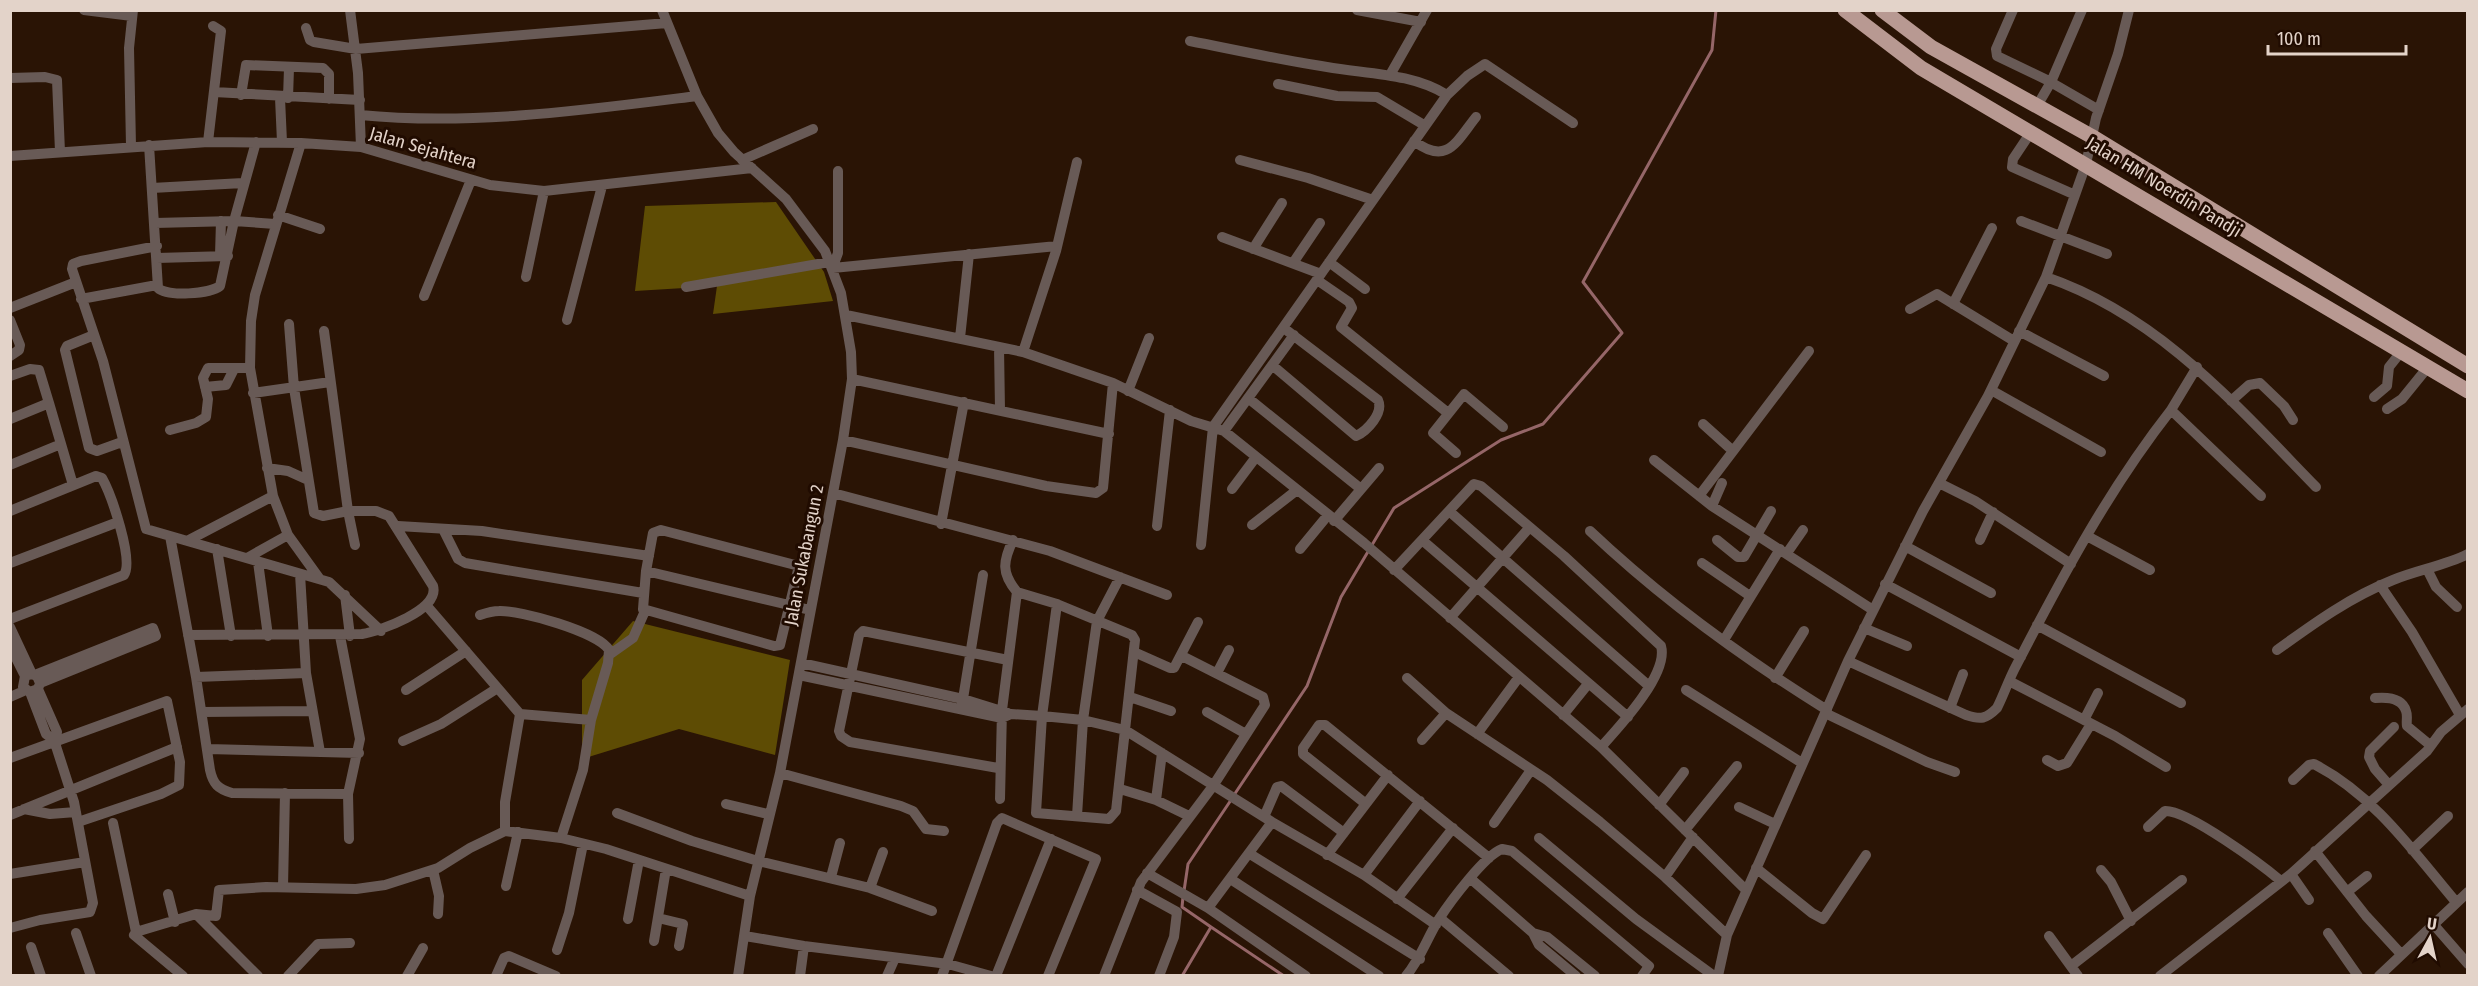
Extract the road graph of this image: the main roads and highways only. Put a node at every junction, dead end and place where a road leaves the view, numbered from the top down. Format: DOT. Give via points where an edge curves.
graph roads {
  1 [pos="1845,10"];
  2 [pos="1882,10"];
  3 [pos="2468,366"];
  4 [pos="2468,391"];
  1 -- 4 [label="main road, Jalan HM Noerdin Pandji" via="1921,68"];
  2 -- 3 [label="main road, Jalan HM Noerdin Pandji" via="1931,47 2091,136"];
}
